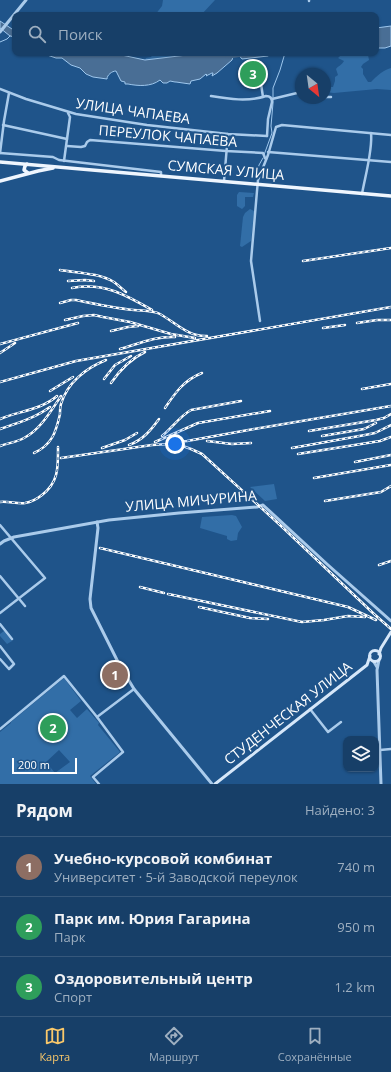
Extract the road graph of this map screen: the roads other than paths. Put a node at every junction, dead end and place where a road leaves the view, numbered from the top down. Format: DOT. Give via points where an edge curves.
graph roads {
  1 [pos="26,0"];
  2 [pos="16,12"];
  3 [pos="12,18"];
  4 [pos="0,32"];
  5 [pos="261,84"];
  6 [pos="0,89"];
  7 [pos="9,93"];
  8 [pos="295,94"];
  9 [pos="210,96"];
  10 [pos="263,97"];
  11 [pos="273,99"];
  12 [pos="67,112"];
  13 [pos="76,114"];
  14 [pos="70,117"];
  15 [pos="0,120"];
  16 [pos="4,121"];
  17 [pos="3,125"];
  18 [pos="371,133"];
  19 [pos="228,134"];
  20 [pos="391,135"];
  21 [pos="267,136"];
  22 [pos="67,139"];
  23 [pos="271,140"];
  24 [pos="67,146"];
  25 [pos="226,152"];
  26 [pos="268,152"];
  27 [pos="0,153"];
  28 [pos="266,159"];
  29 [pos="369,160"];
  30 [pos="64,161"];
  31 [pos="0,162"];
  32 [pos="391,162"];
  33 [pos="27,164"];
  34 [pos="32,164"];
  35 [pos="105,166"];
  36 [pos="58,168"];
  37 [pos="104,171"];
  38 [pos="28,173"];
  39 [pos="160,176"];
  40 [pos="0,181"];
  41 [pos="224,181"];
  42 [pos="258,184"];
  43 [pos="362,194"];
  44 [pos="391,196"];
  45 [pos="260,321"];
  46 [pos="98,522"];
  47 [pos="0,525"];
  48 [pos="11,538"];
  49 [pos="0,544"];
  50 [pos="0,576"];
  51 [pos="18,599"];
  52 [pos="25,606"];
  53 [pos="0,613"];
  54 [pos="391,621"];
  55 [pos="0,624"];
  56 [pos="391,632"];
  57 [pos="12,639"];
  58 [pos="0,646"];
  59 [pos="381,648"];
  60 [pos="376,651"];
  61 [pos="379,654"];
  62 [pos="370,656"];
  63 [pos="0,659"];
  64 [pos="379,660"];
  65 [pos="374,662"];
  66 [pos="1,663"];
  67 [pos="367,665"];
  68 [pos="378,667"];
  69 [pos="134,689"];
  70 [pos="310,709"];
  71 [pos="97,717"];
  72 [pos="341,722"];
  73 [pos="0,729"];
  74 [pos="391,749"];
  75 [pos="380,750"];
  76 [pos="209,781"];
  77 [pos="215,783"];
  78 [pos="99,784"];
  79 [pos="381,784"];
  1 -- 2 [label="street"];
  3 -- 4 [label="street"];
  5 -- 10 [label="street"];
  6 -- 7 [label="street, УЛИЦА ЧАПАЕВА"];
  7 -- 12 [label="street, УЛИЦА ЧАПАЕВА"];
  7 -- 16 [label="street"];
  8 -- 11 [label="street"];
  9 -- 10 [label="street" via="229,99"];
  10 -- 11 [label="street" via="269,96"];
  11 -- 21 [label="street"];
  12 -- 13 [label="street, УЛИЦА ЧАПАЕВА"];
  12 -- 14 [label="street"];
  13 -- 14 [label="street"];
  13 -- 19 [label="street, УЛИЦА ЧАПАЕВА"];
  14 -- 22 [label="street"];
  15 -- 16 [label="street"];
  16 -- 17 [label="street"];
  17 -- 22 [label="street"];
  17 -- 27 [label="street"];
  18 -- 20 [label="street"];
  18 -- 23 [label="street" via="282,125 276,127"];
  18 -- 29 [label="street"];
  19 -- 21 [label="street, УЛИЦА ЧАПАЕВА"];
  19 -- 25 [label="street"];
  21 -- 23 [label="street"];
  22 -- 24 [label="street"];
  23 -- 26 [label="street"];
  24 -- 25 [label="street, ПЕРЕУЛОК ЧАПАЕВА" via="85,146 90,140"];
  24 -- 30 [label="street"];
  25 -- 28 [label="street, ПЕРЕУЛОК ЧАПАЕВА" via="263,153"];
  25 -- 41 [label="street"];
  26 -- 28 [label="street"];
  26 -- 29 [label="street"];
  27 -- 30 [label="street" via="52,157"];
  28 -- 42 [label="street"];
  29 -- 32 [label="street"];
  29 -- 43 [label="street"];
  30 -- 35 [label="street"];
  31 -- 33 [label="main road"];
  33 -- 34 [label="main road"];
  33 -- 38 [label="main road" via="24,170"];
  34 -- 36 [label="main road"];
  34 -- 38 [label="main road" via="33,170"];
  35 -- 37 [label="street"];
  35 -- 39 [label="street" via="161,172"];
  36 -- 37 [label="main road, СУМСКАЯ УЛИЦА"];
  36 -- 38 [label="main road"];
  37 -- 39 [label="main road, СУМСКАЯ УЛИЦА"];
  38 -- 40 [label="main road"];
  39 -- 41 [label="main road, СУМСКАЯ УЛИЦА"];
  41 -- 42 [label="main road, СУМСКАЯ УЛИЦА"];
  42 -- 43 [label="main road, СУМСКАЯ УЛИЦА"];
  42 -- 45 [label="street" via="251,260"];
  43 -- 44 [label="main road, СУМСКАЯ УЛИЦА"];
  46 -- 48 [label="street, УЛИЦА МИЧУРИНА"];
  46 -- 54 [label="street, УЛИЦА МИЧУРИНА" via="263,505"];
  46 -- 69 [label="street" via="91,608"];
  47 -- 48 [label="street"];
  48 -- 49 [label="street, УЛИЦА МИЧУРИНА"];
  48 -- 51 [label="street" via="45,578"];
  50 -- 51 [label="street"];
  51 -- 52 [label="street"];
  51 -- 53 [label="street"];
  55 -- 57 [label="street"];
  56 -- 59 [label="main road"];
  58 -- 66 [label="street" via="14,664 9,669"];
  59 -- 60 [label="main road"];
  59 -- 61 [label="main road"];
  60 -- 61 [label="main road"];
  60 -- 62 [label="main road"];
  61 -- 64 [label="main road"];
  62 -- 65 [label="main road"];
  62 -- 67 [label="main road, СТУДЕНЧЕСКАЯ УЛИЦА"];
  63 -- 66 [label="street"];
  64 -- 65 [label="main road"];
  64 -- 68 [label="street"];
  65 -- 67 [label="main road"];
  65 -- 68 [label="street"];
  67 -- 70 [label="main road, СТУДЕНЧЕСКАЯ УЛИЦА"];
  68 -- 75 [label="street"];
  69 -- 71 [label="street"];
  69 -- 76 [label="street"];
  70 -- 72 [label="street" via="328,732"];
  70 -- 77 [label="main road, СТУДЕНЧЕСКАЯ УЛИЦА"];
  71 -- 73 [label="street" via="64,676"];
  71 -- 78 [label="street" via="123,752 93,777"];
  74 -- 75 [label="street"];
  75 -- 79 [label="street"];
  76 -- 77 [label="street"];
  76 -- 77 [label="street"];
}
